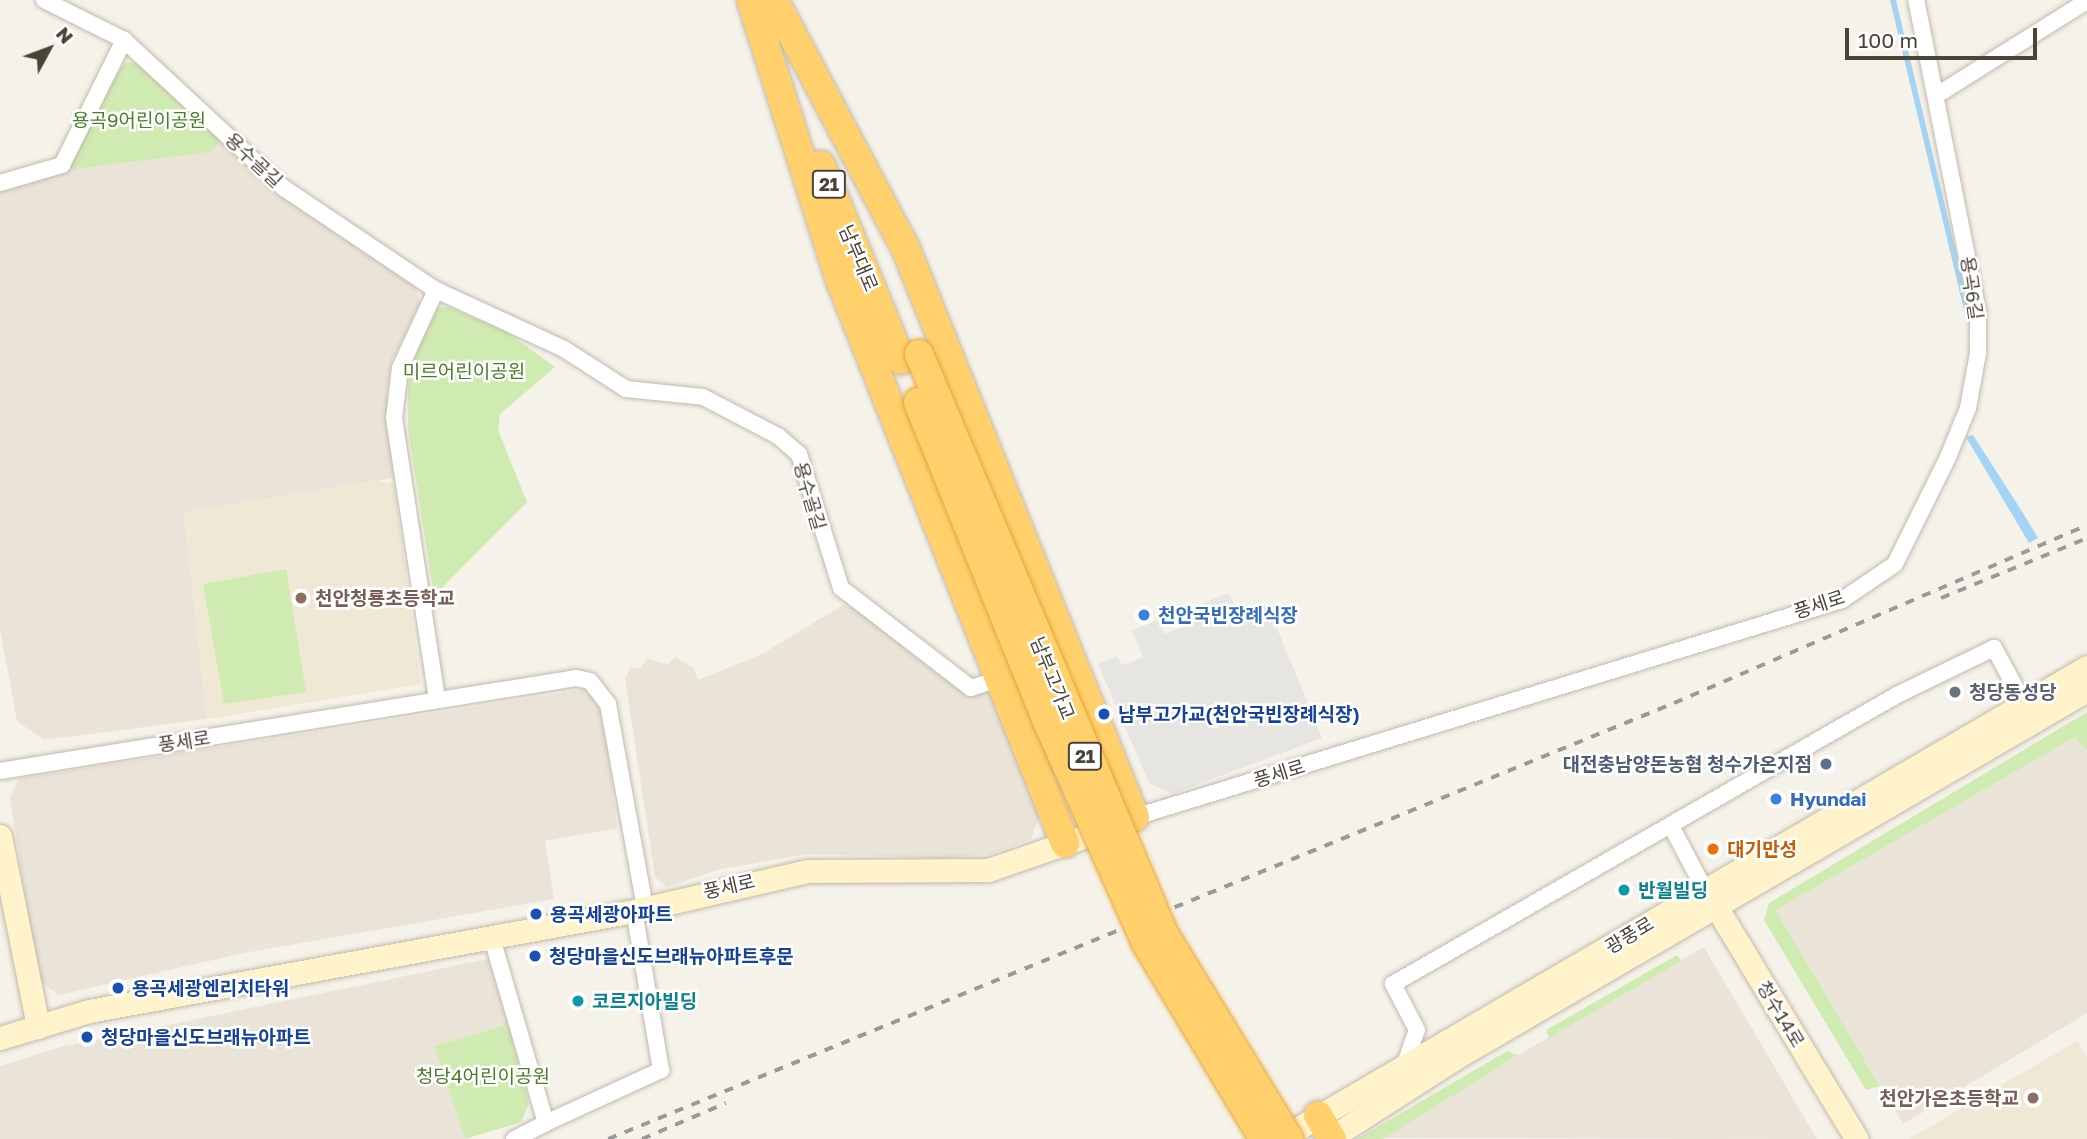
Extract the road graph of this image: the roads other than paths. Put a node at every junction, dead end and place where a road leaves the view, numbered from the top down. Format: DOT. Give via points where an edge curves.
graph roads {
  1 [pos="44,0"];
  2 [pos="1916,0"];
  3 [pos="2087,1"];
  4 [pos="764,2"];
  5 [pos="124,40"];
  6 [pos="1937,95"];
  7 [pos="0,183"];
  8 [pos="436,290"];
  9 [pos="910,357"];
  10 [pos="1895,564"];
  11 [pos="1069,654"];
  12 [pos="2087,667"];
  13 [pos="999,679"];
  14 [pos="2087,690"];
  15 [pos="437,700"];
  16 [pos="2024,703"];
  17 [pos="0,771"];
  18 [pos="1135,817"];
  19 [pos="1671,826"];
  20 [pos="0,836"];
  21 [pos="1065,843"];
  22 [pos="1711,899"];
  23 [pos="640,909"];
  24 [pos="491,935"];
  25 [pos="38,1027"];
  26 [pos="1417,1030"];
  27 [pos="0,1038"];
  28 [pos="1452,1039"];
  29 [pos="1402,1068"];
  30 [pos="546,1123"];
  31 [pos="1328,1133"];
  32 [pos="514,1139"];
  33 [pos="1264,1139"];
  34 [pos="1280,1139"];
  35 [pos="1289,1139"];
  36 [pos="1857,1139"];
  1 -- 5 [label="street, 용수골길"];
  2 -- 6 [label="street, 용곡6길"];
  3 -- 6 [label="street"];
  4 -- 9 [label="highway, 남부대로 / 21"];
  4 -- 11 [label="highway" via="905,247"];
  4 -- 13 [label="highway" via="839,278"];
  5 -- 7 [label="street" via="62,165"];
  5 -- 8 [label="street, 용수골길" via="284,188"];
  6 -- 10 [label="street, 용곡6길" via="1978,312 1978,354 1963,420"];
  8 -- 13 [label="street, 용수골길" via="564,349 626,390 703,397 778,436 799,454 841,588 971,688"];
  8 -- 15 [label="street" via="417,319 400,368 394,418"];
  9 -- 33 [label="highway, 남부고가교 / 21, bridge" via="1098,840 1146,943"];
  9 -- 35 [label="highway, 남부고가교 / 21, bridge" via="1164,934"];
  10 -- 18 [label="street, 풍세로" via="1842,600"];
  11 -- 13 [label="street, 용수골길"];
  11 -- 18 [label="highway"];
  12 -- 16 [label="street, 광풍로"];
  13 -- 21 [label="highway"];
  14 -- 22 [label="street, 광풍로"];
  15 -- 17 [label="street, 풍세로"];
  15 -- 23 [label="street, 풍세로" via="576,678 600,691 608,704"];
  16 -- 19 [label="street" via="1994,648 1897,695"];
  16 -- 22 [label="street, 광풍로"];
  18 -- 21 [label="street, 풍세로"];
  19 -- 22 [label="street"];
  19 -- 26 [label="street" via="1393,984"];
  20 -- 25 [label="street"];
  21 -- 23 [label="street, 풍세로" via="988,870 807,871"];
  22 -- 28 [label="street, 광풍로"];
  22 -- 31 [label="street, 광풍로"];
  22 -- 36 [label="street, 청수14로"];
  23 -- 24 [label="street, 풍세로"];
  23 -- 30 [label="street" via="661,1070"];
  24 -- 25 [label="street, 풍세로" via="89,1011"];
  24 -- 30 [label="street"];
  25 -- 27 [label="street, 풍세로"];
  26 -- 28 [label="street"];
  26 -- 29 [label="street" via="1415,1051"];
  28 -- 29 [label="street, 광풍로"];
  29 -- 31 [label="street, 광풍로"];
  30 -- 32 [label="street"];
  31 -- 34 [label="street, 광풍로"];
}
